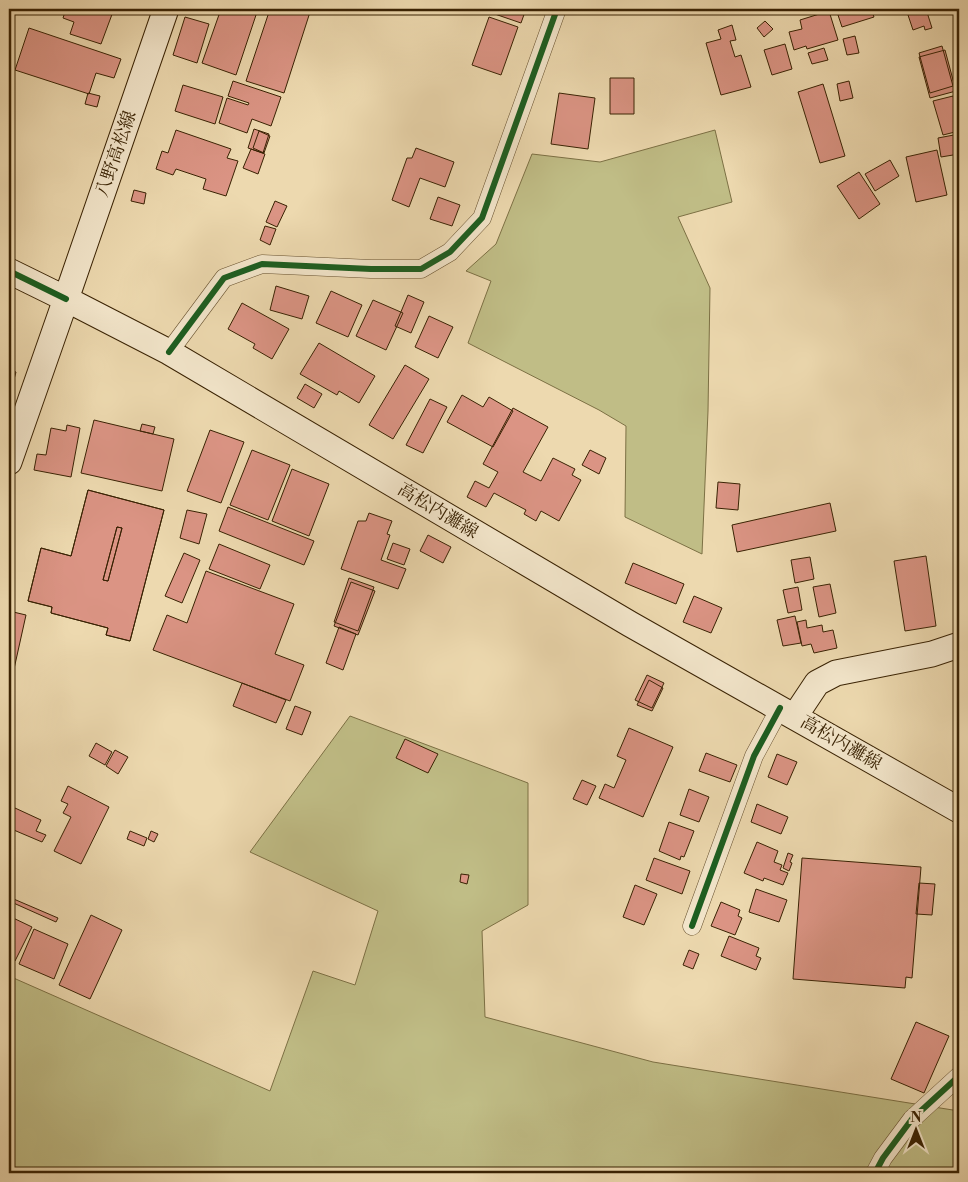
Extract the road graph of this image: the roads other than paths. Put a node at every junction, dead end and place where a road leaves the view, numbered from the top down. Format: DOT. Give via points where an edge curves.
graph roads {
  1 [pos="166,9"];
  2 [pos="557,9"];
  3 [pos="9,271"];
  4 [pos="66,299"];
  5 [pos="169,352"];
  6 [pos="9,462"];
  7 [pos="959,646"];
  8 [pos="787,712"];
  9 [pos="959,810"];
  10 [pos="692,926"];
  11 [pos="959,1076"];
  12 [pos="875,1173"];
  1 -- 4 [label="main road, 八野高松線"];
  2 -- 5 [label="street" via="482,218 450,252 421,269 262,264 224,278"];
  3 -- 4 [label="main road, 高松内灘線"];
  4 -- 5 [label="main road, 高松内灘線"];
  4 -- 6 [label="main road"];
  5 -- 8 [label="main road, 高松内灘線" via="630,624"];
  7 -- 8 [label="main road" via="836,673 817,684"];
  8 -- 9 [label="main road, 高松内灘線"];
  8 -- 10 [label="street" via="754,756"];
  11 -- 12 [label="street" via="912,1119"];
}
